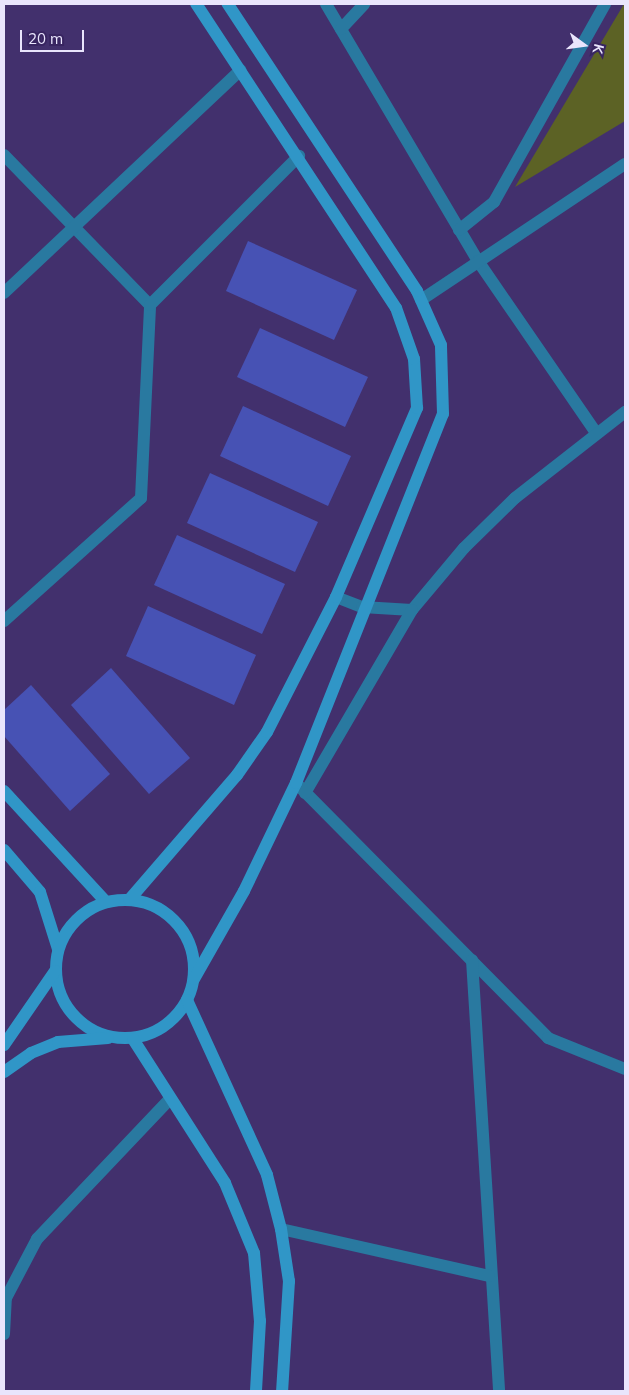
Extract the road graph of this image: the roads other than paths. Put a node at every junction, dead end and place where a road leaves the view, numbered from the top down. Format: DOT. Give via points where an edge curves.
graph roads {
  1 [pos="196,4"];
  2 [pos="228,4"];
  3 [pos="326,4"];
  4 [pos="364,4"];
  5 [pos="605,4"];
  6 [pos="341,28"];
  7 [pos="240,70"];
  8 [pos="4,155"];
  9 [pos="299,156"];
  10 [pos="625,164"];
  11 [pos="74,227"];
  12 [pos="460,230"];
  13 [pos="478,261"];
  14 [pos="4,293"];
  15 [pos="420,300"];
  16 [pos="150,305"];
  17 [pos="625,412"];
  18 [pos="596,433"];
  19 [pos="336,597"];
  20 [pos="362,607"];
  21 [pos="412,610"];
  22 [pos="4,621"];
  23 [pos="296,783"];
  24 [pos="4,791"];
  25 [pos="305,793"];
  26 [pos="4,850"];
  27 [pos="129,900"];
  28 [pos="106,902"];
  29 [pos="58,949"];
  30 [pos="472,960"];
  31 [pos="55,972"];
  32 [pos="194,979"];
  33 [pos="187,1000"];
  34 [pos="110,1038"];
  35 [pos="133,1039"];
  36 [pos="4,1045"];
  37 [pos="625,1069"];
  38 [pos="4,1072"];
  39 [pos="170,1099"];
  40 [pos="281,1229"];
  41 [pos="490,1276"];
  42 [pos="4,1334"];
  43 [pos="256,1391"];
  44 [pos="282,1391"];
  45 [pos="500,1391"];
  1 -- 7 [label="main road"];
  2 -- 15 [label="main road"];
  3 -- 6 [label="street"];
  4 -- 6 [label="street"];
  5 -- 12 [label="street" via="494,202"];
  6 -- 12 [label="street"];
  7 -- 9 [label="main road"];
  7 -- 11 [label="street"];
  8 -- 11 [label="street"];
  9 -- 16 [label="street"];
  9 -- 19 [label="main road" via="396,308 414,359 417,408"];
  10 -- 13 [label="street"];
  11 -- 14 [label="street"];
  11 -- 16 [label="street"];
  12 -- 13 [label="street"];
  13 -- 15 [label="street"];
  13 -- 18 [label="street"];
  15 -- 20 [label="main road" via="440,345 443,414"];
  16 -- 22 [label="street" via="141,498"];
  17 -- 18 [label="street"];
  18 -- 21 [label="street" via="515,498 464,548"];
  19 -- 20 [label="street"];
  19 -- 27 [label="main road" via="262,739"];
  20 -- 21 [label="street"];
  20 -- 23 [label="main road"];
  21 -- 25 [label="street"];
  23 -- 25 [label="street"];
  23 -- 32 [label="main road" via="244,892"];
  24 -- 28 [label="main road"];
  25 -- 30 [label="street"];
  26 -- 29 [label="main road" via="40,892"];
  27 -- 28 [label="main road"];
  27 -- 32 [label="main road" via="151,904 171,916 191,948"];
  28 -- 29 [label="main road" via="85,912 69,928"];
  29 -- 31 [label="main road"];
  30 -- 37 [label="street" via="548,1038"];
  30 -- 41 [label="street"];
  31 -- 34 [label="main road" via="60,994 71,1014 89,1029"];
  31 -- 36 [label="main road"];
  32 -- 33 [label="main road"];
  33 -- 35 [label="main road" via="161,1028"];
  33 -- 40 [label="main road" via="266,1175"];
  34 -- 35 [label="main road"];
  34 -- 38 [label="main road" via="58,1042 31,1053"];
  35 -- 39 [label="main road"];
  39 -- 42 [label="street" via="37,1239 6,1298"];
  39 -- 43 [label="main road" via="226,1183 254,1253 260,1320"];
  40 -- 41 [label="street"];
  40 -- 44 [label="main road" via="288,1281"];
  41 -- 45 [label="street"];
}
